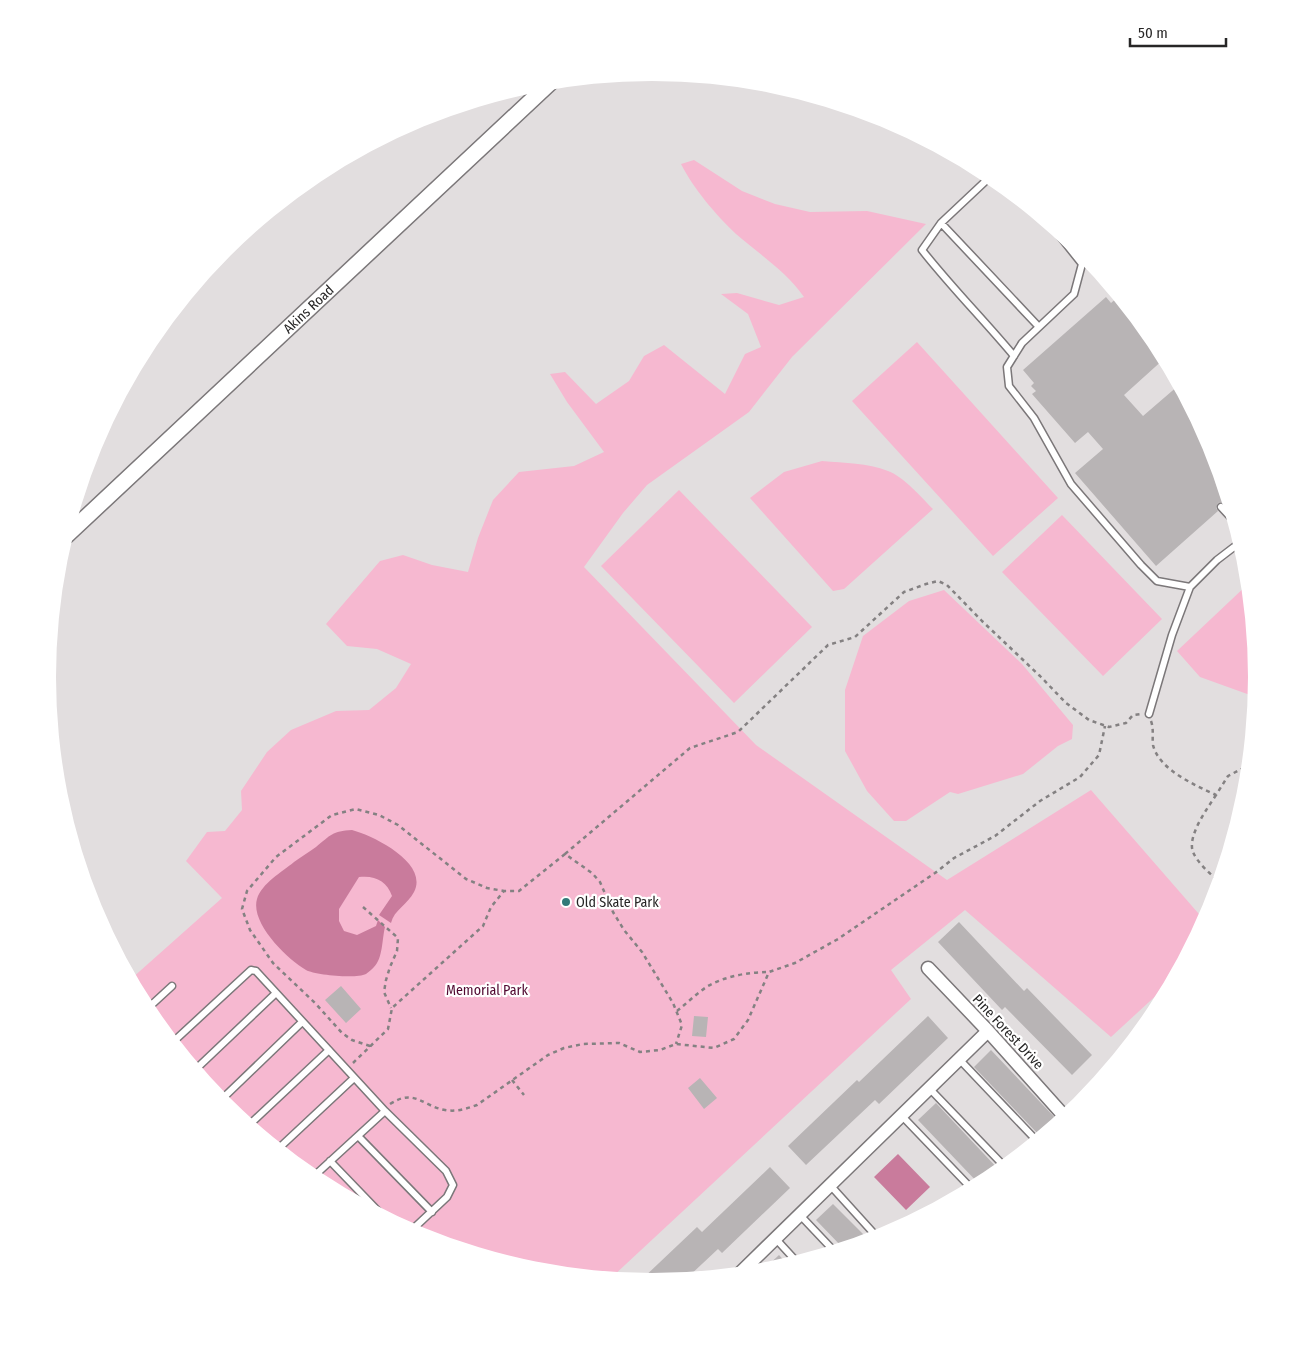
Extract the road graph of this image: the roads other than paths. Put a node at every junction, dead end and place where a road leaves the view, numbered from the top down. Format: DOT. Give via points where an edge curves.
graph roads {
  1 [pos="542,91"];
  2 [pos="985,182"];
  3 [pos="941,222"];
  4 [pos="1080,261"];
  5 [pos="1082,264"];
  6 [pos="1040,327"];
  7 [pos="1014,356"];
  8 [pos="1222,507"];
  9 [pos="1224,509"];
  10 [pos="76,526"];
  11 [pos="1234,547"];
  12 [pos="1190,587"];
  13 [pos="1149,714"];
  14 [pos="928,968"];
  15 [pos="172,986"];
  16 [pos="276,993"];
  17 [pos="154,1003"];
  18 [pos="302,1022"];
  19 [pos="988,1031"];
  20 [pos="177,1038"];
  21 [pos="329,1050"];
  22 [pos="959,1059"];
  23 [pos="200,1065"];
  24 [pos="354,1078"];
  25 [pos="929,1088"];
  26 [pos="227,1094"];
  27 [pos="385,1111"];
  28 [pos="1061,1111"];
  29 [pos="901,1115"];
  30 [pos="254,1120"];
  31 [pos="358,1136"];
  32 [pos="1033,1136"];
  33 [pos="283,1144"];
  34 [pos="330,1161"];
  35 [pos="1000,1161"];
  36 [pos="319,1171"];
  37 [pos="967,1183"];
  38 [pos="830,1185"];
  39 [pos="368,1201"];
  40 [pos="432,1212"];
  41 [pos="800,1214"];
  42 [pos="417,1225"];
  43 [pos="872,1231"];
  44 [pos="775,1238"];
  45 [pos="830,1246"];
  46 [pos="792,1257"];
  47 [pos="750,1265"];
  1 -- 10 [label="street, Akins Road"];
  2 -- 3 [label="lane"];
  3 -- 6 [label="lane"];
  3 -- 7 [label="lane" via="922,250"];
  4 -- 5 [label="lane"];
  5 -- 6 [label="lane" via="1074,294"];
  6 -- 7 [label="lane" via="1022,343"];
  7 -- 12 [label="lane" via="1007,367 1009,386 1034,418 1071,484 1157,582"];
  8 -- 9 [label="lane"];
  11 -- 12 [label="lane"];
  12 -- 13 [label="lane"];
  14 -- 19 [label="street, Pine Forest Drive"];
  15 -- 17 [label="lane"];
  16 -- 18 [label="lane"];
  16 -- 20 [label="lane" via="256,971 250,970"];
  16 -- 23 [label="lane"];
  18 -- 21 [label="lane"];
  18 -- 26 [label="lane"];
  19 -- 22 [label="street"];
  19 -- 28 [label="street, Pine Forest Drive"];
  21 -- 24 [label="lane"];
  21 -- 30 [label="lane"];
  22 -- 25 [label="street"];
  22 -- 32 [label="lane"];
  24 -- 27 [label="lane"];
  24 -- 33 [label="lane"];
  25 -- 29 [label="street"];
  25 -- 35 [label="lane"];
  27 -- 31 [label="lane"];
  27 -- 40 [label="lane" via="446,1171 453,1185 447,1197"];
  29 -- 37 [label="lane"];
  29 -- 38 [label="street"];
  31 -- 34 [label="lane"];
  31 -- 40 [label="lane"];
  34 -- 36 [label="lane"];
  34 -- 39 [label="lane"];
  38 -- 41 [label="street"];
  38 -- 43 [label="lane"];
  40 -- 42 [label="lane"];
  41 -- 44 [label="street"];
  41 -- 45 [label="lane"];
  44 -- 46 [label="lane"];
  44 -- 47 [label="street"];
}
